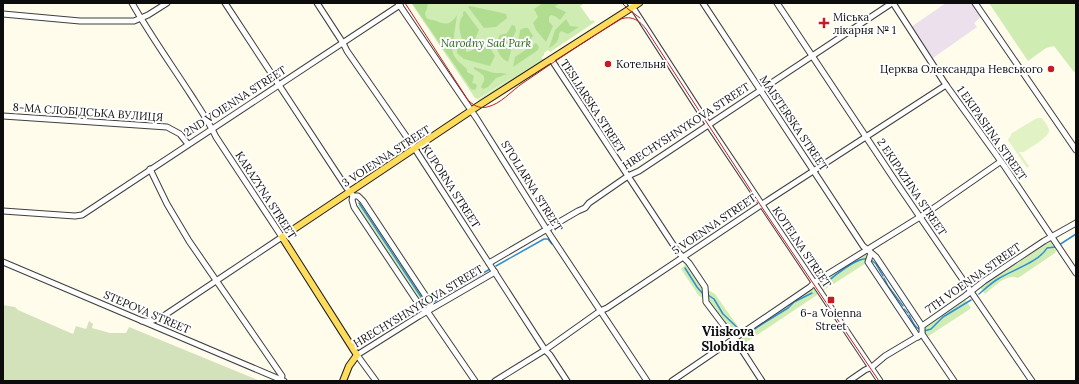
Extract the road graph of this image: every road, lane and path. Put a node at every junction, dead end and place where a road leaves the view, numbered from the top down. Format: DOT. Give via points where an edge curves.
graph roads {
  1 [pos="132,3"];
  2 [pos="167,3"];
  3 [pos="225,3"];
  4 [pos="317,3"];
  5 [pos="639,3"];
  6 [pos="703,3"];
  7 [pos="777,3"];
  8 [pos="892,3"];
  9 [pos="975,3"];
  10 [pos="399,4"];
  11 [pos="631,5"];
  12 [pos="3,14"];
  13 [pos="140,18"];
  14 [pos="344,42"];
  15 [pos="813,56"];
  16 [pos="551,60"];
  17 [pos="278,85"];
  18 [pos="946,85"];
  19 [pos="760,89"];
  20 [pos="472,111"];
  21 [pos="3,116"];
  22 [pos="708,124"];
  23 [pos="212,128"];
  24 [pos="866,137"];
  25 [pos="188,144"];
  26 [pos="415,149"];
  27 [pos="1076,150"];
  28 [pos="1000,162"];
  29 [pos="150,169"];
  30 [pos="814,170"];
  31 [pos="628,176"];
  32 [pos="352,194"];
  33 [pos="762,205"];
  34 [pos="3,211"];
  35 [pos="920,217"];
  36 [pos="1076,223"];
  37 [pos="547,229"];
  38 [pos="282,237"];
  39 [pos="1052,237"];
  40 [pos="867,249"];
  41 [pos="871,254"];
  42 [pos="683,257"];
  43 [pos="3,262"];
  44 [pos="489,263"];
  45 [pos="495,272"];
  46 [pos="1076,274"];
  47 [pos="216,280"];
  48 [pos="814,283"];
  49 [pos="971,291"];
  50 [pos="428,311"];
  51 [pos="600,311"];
  52 [pos="142,321"];
  53 [pos="922,326"];
  54 [pos="920,335"];
  55 [pos="734,339"];
  56 [pos="545,350"];
  57 [pos="357,355"];
  58 [pos="871,368"];
  59 [pos="282,380"];
  60 [pos="343,381"];
  61 [pos="376,381"];
  62 [pos="474,381"];
  63 [pos="495,381"];
  64 [pos="567,381"];
  65 [pos="647,381"];
  66 [pos="672,381"];
  67 [pos="762,381"];
  68 [pos="849,381"];
  69 [pos="880,381"];
  70 [pos="954,381"];
  71 [pos="1032,381"];
  1 -- 13 [label="street, KARAZYNA STREET"];
  2 -- 13 [label="street"];
  3 -- 17 [label="street"];
  4 -- 14 [label="street, KUPORNA STREET"];
  5 -- 11 [label="main road, 3 VOIENNA STREET"];
  6 -- 19 [label="street, MAISTERSKA STREET"];
  7 -- 15 [label="street, 2 EKIPAZHNA STREET"];
  8 -- 15 [label="street, HRECHYSHNYKOVA STREET"];
  8 -- 18 [label="street, 1 EKIPASHNA STREET"];
  9 -- 27 [label="street"];
  10 -- 14 [label="street, 2ND VOIENNA STREET"];
  10 -- 20 [label="street, STOLIARNA STREET"];
  11 -- 16 [label="main road, 3 VOIENNA STREET"];
  11 -- 22 [label="street, KOTELNA STREET"];
  12 -- 13 [label="street" via="121,22"];
  13 -- 23 [label="street, KARAZYNA STREET"];
  14 -- 17 [label="street, 2ND VOIENNA STREET"];
  14 -- 26 [label="street, KUPORNA STREET" via="346,50"];
  15 -- 19 [label="street, HRECHYSHNYKOVA STREET"];
  15 -- 24 [label="street, 2 EKIPAZHNA STREET"];
  16 -- 20 [label="main road, 3 VOIENNA STREET"];
  16 -- 31 [label="street, TESLIARSKA STREET"];
  17 -- 23 [label="street, 2ND VOIENNA STREET"];
  17 -- 32 [label="street"];
  18 -- 24 [label="street, 5 VOENNA STREET"];
  18 -- 28 [label="street, 1 EKIPASHNA STREET"];
  19 -- 22 [label="street, HRECHYSHNYKOVA STREET"];
  19 -- 30 [label="street, MAISTERSKA STREET"];
  20 -- 26 [label="main road, 3 VOIENNA STREET"];
  20 -- 37 [label="street, STOLIARNA STREET"];
  21 -- 25 [label="street, 8-МА СЛОБІДСЬКА ВУЛИЦЯ" via="161,126 180,134"];
  22 -- 31 [label="street, HRECHYSHNYKOVA STREET"];
  22 -- 33 [label="street, KOTELNA STREET"];
  23 -- 25 [label="street, 2ND VOIENNA STREET"];
  23 -- 38 [label="street, KARAZYNA STREET"];
  24 -- 30 [label="street, 5 VOENNA STREET"];
  24 -- 35 [label="street, 2 EKIPAZHNA STREET"];
  25 -- 29 [label="street, 2ND VOIENNA STREET"];
  26 -- 32 [label="main road, 3 VOIENNA STREET"];
  26 -- 44 [label="street, KUPORNA STREET"];
  28 -- 35 [label="street"];
  28 -- 39 [label="street, 1 EKIPASHNA STREET"];
  29 -- 34 [label="street, 2ND VOIENNA STREET" via="82,215"];
  29 -- 47 [label="street" via="189,241"];
  30 -- 33 [label="street, 5 VOENNA STREET"];
  30 -- 40 [label="street, MAISTERSKA STREET"];
  31 -- 37 [label="street, HRECHYSHNYKOVA STREET" via="585,208"];
  31 -- 42 [label="street, TESLIARSKA STREET"];
  32 -- 38 [label="main road, 3 VOIENNA STREET"];
  32 -- 50 [label="street" via="354,207 422,309"];
  32 -- 50 [label="street" via="363,201 427,298 430,304"];
  33 -- 42 [label="street, 5 VOENNA STREET"];
  33 -- 48 [label="street, KOTELNA STREET"];
  35 -- 40 [label="street"];
  35 -- 49 [label="street, 2 EKIPAZHNA STREET"];
  36 -- 39 [label="street, 7TH VOENNA STREET"];
  37 -- 44 [label="street, HRECHYSHNYKOVA STREET"];
  37 -- 51 [label="street, STOLIARNA STREET"];
  38 -- 47 [label="street, 3 VOIENNA STREET"];
  38 -- 57 [label="main road, KARAZYNA STREET"];
  39 -- 46 [label="street, 1 EKIPASHNA STREET"];
  39 -- 49 [label="street, 7TH VOENNA STREET"];
  40 -- 41 [label="street, MAISTERSKA STREET"];
  40 -- 48 [label="street"];
  41 -- 53 [label="street, MAISTERSKA STREET" via="876,257"];
  41 -- 54 [label="street, MAISTERSKA STREET" via="868,262"];
  42 -- 51 [label="street, 5 VOENNA STREET"];
  42 -- 55 [label="street, TESLIARSKA STREET" via="706,287 706,302"];
  43 -- 52 [label="street, STEPOVA STREET"];
  44 -- 45 [label="street, KUPORNA STREET"];
  45 -- 50 [label="street, HRECHYSHNYKOVA STREET"];
  45 -- 56 [label="street, KUPORNA STREET"];
  47 -- 52 [label="street, 3 VOIENNA STREET" via="158,320"];
  47 -- 59 [label="street" via="282,376"];
  48 -- 55 [label="street"];
  48 -- 58 [label="street, KOTELNA STREET"];
  49 -- 53 [label="street, 7TH VOENNA STREET"];
  49 -- 71 [label="street, 2 EKIPAZHNA STREET"];
  50 -- 57 [label="street, HRECHYSHNYKOVA STREET"];
  50 -- 62 [label="street"];
  51 -- 56 [label="street, 5 VOENNA STREET"];
  51 -- 65 [label="street, STOLIARNA STREET"];
  52 -- 59 [label="street, STEPOVA STREET"];
  53 -- 54 [label="street, 7TH VOENNA STREET"];
  54 -- 58 [label="street" via="885,356"];
  54 -- 70 [label="street, MAISTERSKA STREET"];
  55 -- 66 [label="street"];
  55 -- 67 [label="street, TESLIARSKA STREET"];
  56 -- 63 [label="street, 5 VOENNA STREET"];
  56 -- 64 [label="street, KUPORNA STREET"];
  57 -- 60 [label="main road, HRECHYSHNYKOVA STREET" via="353,358"];
  57 -- 61 [label="street, KARAZYNA STREET"];
  58 -- 68 [label="street"];
  58 -- 69 [label="street, KOTELNA STREET"];
}
